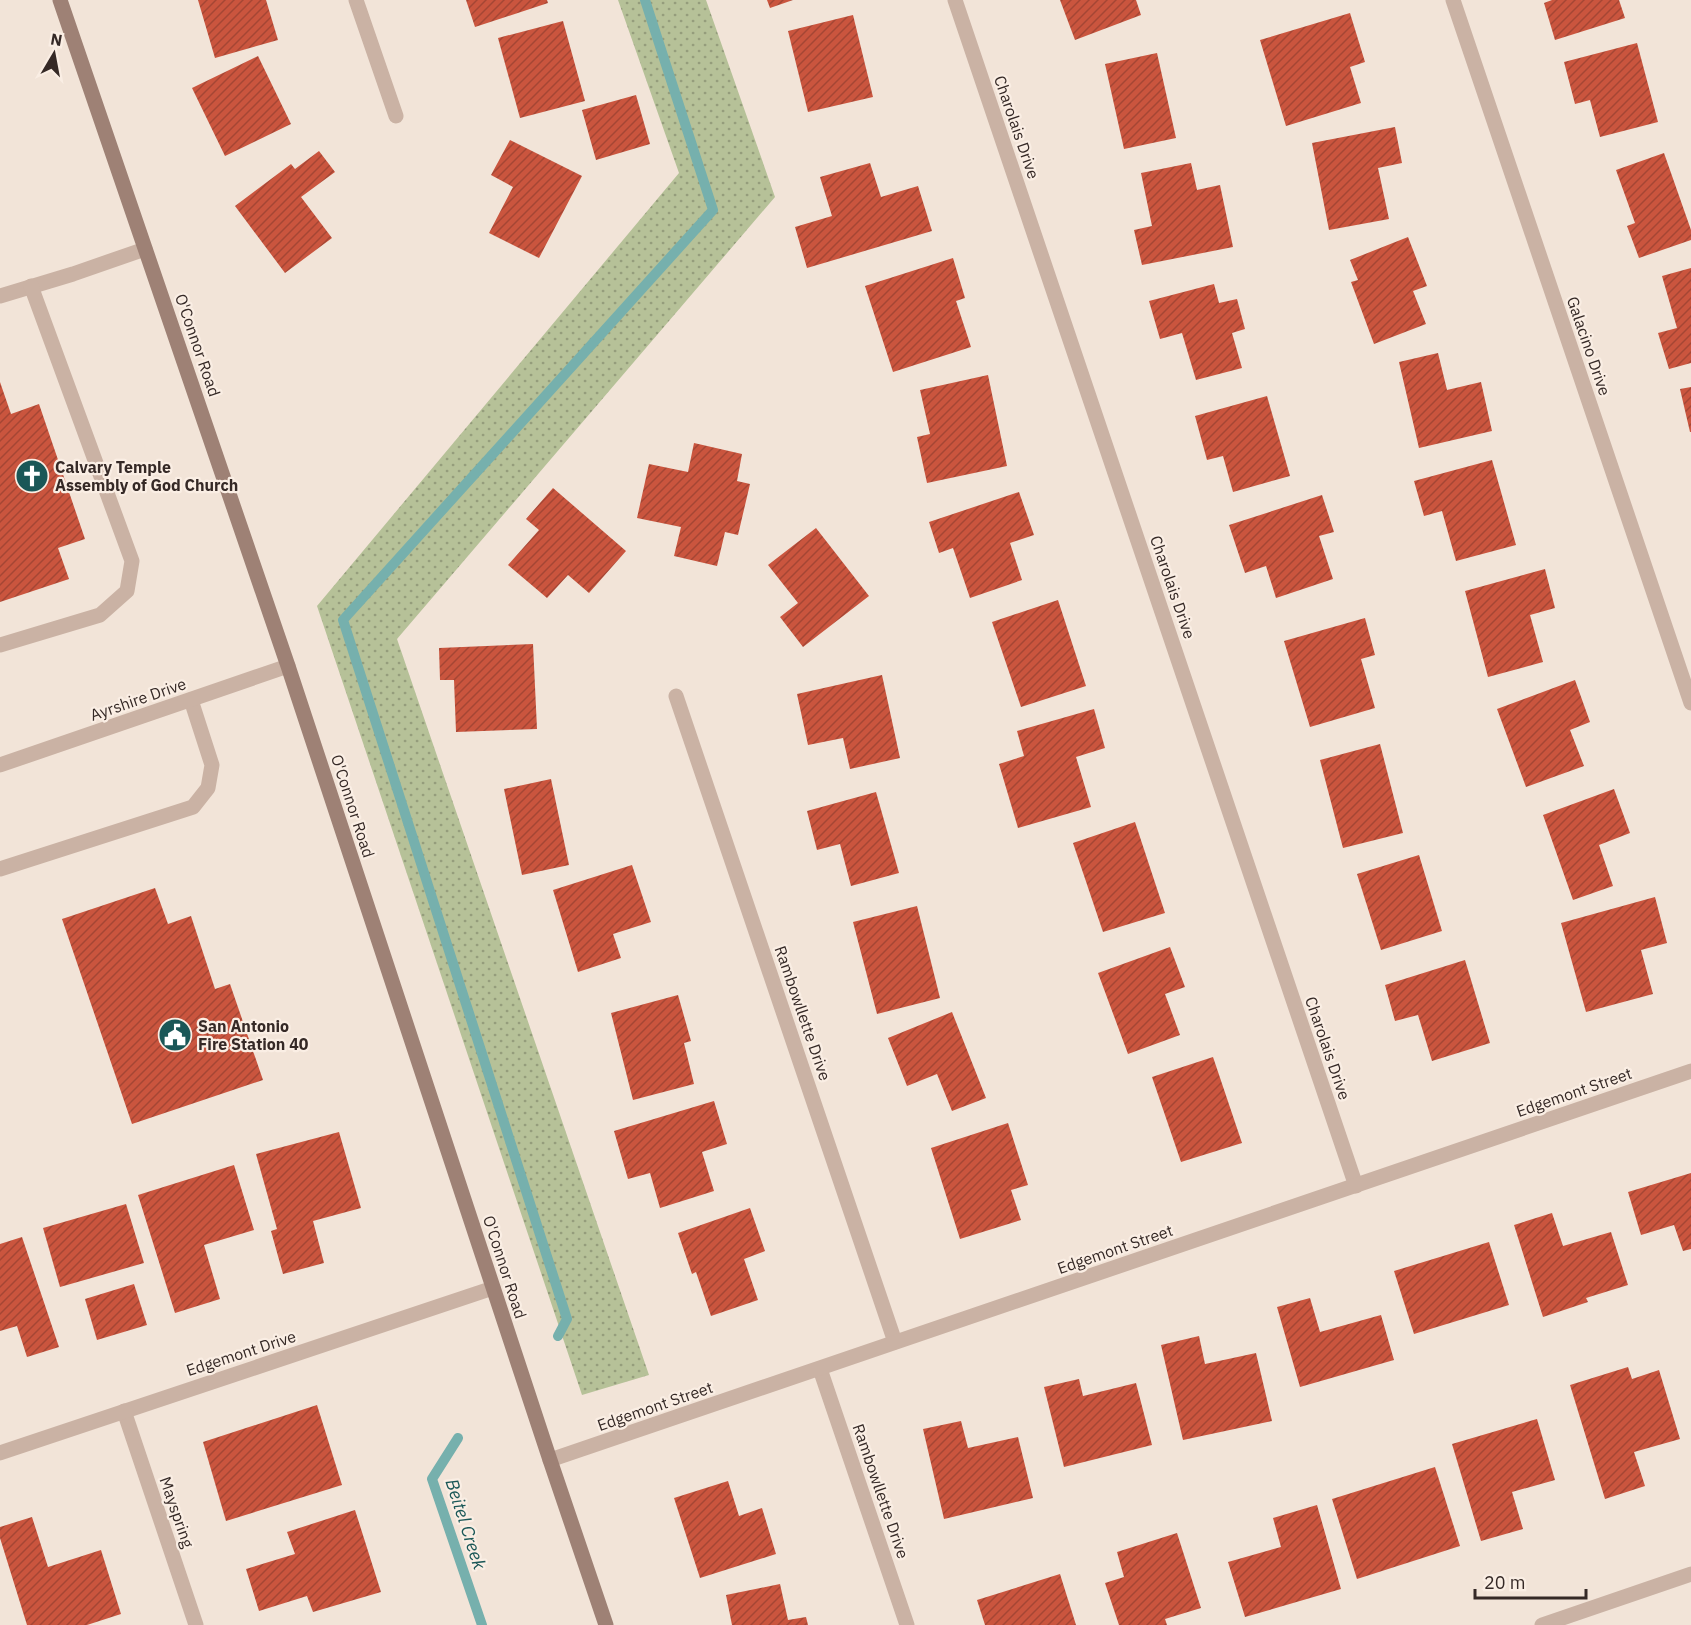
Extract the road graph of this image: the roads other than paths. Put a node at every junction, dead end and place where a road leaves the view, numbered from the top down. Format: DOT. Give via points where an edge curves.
graph roads {
  1 [pos="60,0"];
  2 [pos="356,0"];
  3 [pos="955,0"];
  4 [pos="1453,0"];
  5 [pos="396,116"];
  6 [pos="145,249"];
  7 [pos="31,286"];
  8 [pos="0,296"];
  9 [pos="0,645"];
  10 [pos="288,666"];
  11 [pos="676,696"];
  12 [pos="191,700"];
  13 [pos="1691,703"];
  14 [pos="0,765"];
  15 [pos="0,868"];
  16 [pos="1691,1071"];
  17 [pos="1356,1186"];
  18 [pos="493,1288"];
  19 [pos="895,1342"];
  20 [pos="820,1369"];
  21 [pos="124,1412"];
  22 [pos="0,1453"];
  23 [pos="550,1460"];
  24 [pos="1691,1574"];
  25 [pos="196,1625"];
  26 [pos="606,1625"];
  27 [pos="907,1625"];
  28 [pos="1542,1625"];
  1 -- 6 [label="main road, O'Connor Road"];
  2 -- 5 [label="street"];
  3 -- 17 [label="street, Charolais Drive"];
  4 -- 13 [label="street, Galacino Drive"];
  6 -- 7 [label="street"];
  6 -- 10 [label="main road, O'Connor Road"];
  7 -- 8 [label="street"];
  7 -- 9 [label="street" via="132,561 128,591 100,615"];
  10 -- 12 [label="street, Ayrshire Drive"];
  10 -- 18 [label="main road, O'Connor Road"];
  11 -- 19 [label="street, Rambowllette Drive"];
  12 -- 14 [label="street, Ayrshire Drive"];
  12 -- 15 [label="street" via="212,765 208,788 193,807"];
  16 -- 17 [label="street, Edgemont Street"];
  17 -- 19 [label="street, Edgemont Street"];
  18 -- 21 [label="street, Edgemont Drive"];
  18 -- 23 [label="main road, O'Connor Road"];
  19 -- 20 [label="street, Edgemont Street"];
  20 -- 23 [label="street, Edgemont Street"];
  20 -- 27 [label="street, Rambowllette Drive"];
  21 -- 22 [label="street, Edgemont Drive"];
  21 -- 25 [label="street, Mayspring"];
  23 -- 26 [label="main road, O'Connor Road"];
  24 -- 28 [label="street"];
}
